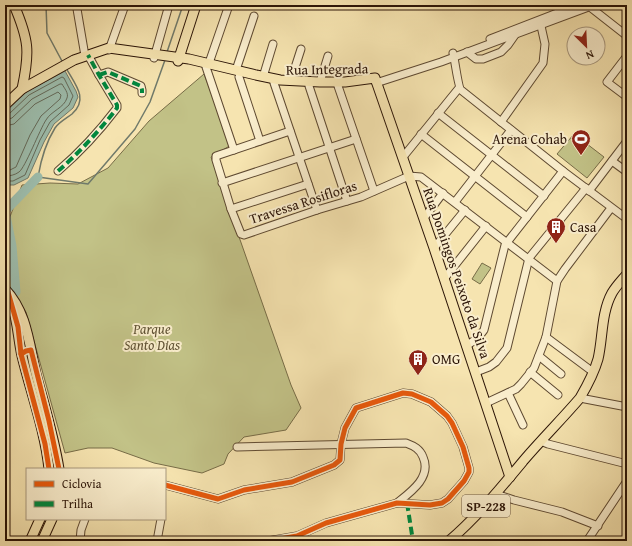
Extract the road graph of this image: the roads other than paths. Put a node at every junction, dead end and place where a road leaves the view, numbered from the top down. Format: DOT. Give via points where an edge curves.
graph roads {
  1 [pos="14,5"];
  2 [pos="125,5"];
  3 [pos="169,5"];
  4 [pos="191,5"];
  5 [pos="196,5"];
  6 [pos="229,5"];
  7 [pos="590,7"];
  8 [pos="77,9"];
  9 [pos="254,16"];
  10 [pos="541,26"];
  11 [pos="515,35"];
  12 [pos="627,36"];
  13 [pos="273,44"];
  14 [pos="301,49"];
  15 [pos="106,50"];
  16 [pos="467,52"];
  17 [pos="86,55"];
  18 [pos="454,55"];
  19 [pos="156,56"];
  20 [pos="328,56"];
  21 [pos="627,56"];
  22 [pos="173,58"];
  23 [pos="208,65"];
  24 [pos="237,74"];
  25 [pos="99,75"];
  26 [pos="25,76"];
  27 [pos="262,77"];
  28 [pos="291,80"];
  29 [pos="274,81"];
  30 [pos="376,81"];
  31 [pos="34,82"];
  32 [pos="320,82"];
  33 [pos="309,86"];
  34 [pos="338,86"];
  35 [pos="459,88"];
  36 [pos="22,89"];
  37 [pos="142,93"];
  38 [pos="627,97"];
  39 [pos="5,105"];
  40 [pos="438,113"];
  41 [pos="500,122"];
  42 [pos="511,130"];
  43 [pos="290,131"];
  44 [pos="421,134"];
  45 [pos="356,139"];
  46 [pos="260,141"];
  47 [pos="627,141"];
  48 [pos="330,148"];
  49 [pos="234,150"];
  50 [pos="491,155"];
  51 [pos="403,157"];
  52 [pos="299,158"];
  53 [pos="612,161"];
  54 [pos="58,171"];
  55 [pos="563,171"];
  56 [pos="627,172"];
  57 [pos="409,176"];
  58 [pos="474,176"];
  59 [pos="222,183"];
  60 [pos="308,184"];
  61 [pos="588,190"];
  62 [pos="374,191"];
  63 [pos="443,193"];
  64 [pos="542,195"];
  65 [pos="347,201"];
  66 [pos="455,202"];
  67 [pos="611,208"];
  68 [pos="231,209"];
  69 [pos="317,210"];
  70 [pos="465,210"];
  71 [pos="525,216"];
  72 [pos="424,218"];
  73 [pos="627,219"];
  74 [pos="486,226"];
  75 [pos="507,242"];
  76 [pos="434,248"];
  77 [pos="529,258"];
  78 [pos="627,274"];
  79 [pos="444,279"];
  80 [pos="557,281"];
  81 [pos="6,290"];
  82 [pos="546,337"];
  83 [pos="466,346"];
  84 [pos="32,350"];
  85 [pos="22,354"];
  86 [pos="539,356"];
  87 [pos="476,372"];
  88 [pos="530,372"];
  89 [pos="593,372"];
  90 [pos="561,374"];
  91 [pos="508,393"];
  92 [pos="558,395"];
  93 [pos="580,398"];
  94 [pos="486,403"];
  95 [pos="627,407"];
  96 [pos="523,424"];
  97 [pos="542,441"];
  98 [pos="341,444"];
  99 [pos="237,447"];
  100 [pos="627,464"];
  101 [pos="49,468"];
  102 [pos="59,468"];
  103 [pos="510,477"];
  104 [pos="627,481"];
  105 [pos="166,485"];
  106 [pos="411,492"];
  107 [pos="496,494"];
  108 [pos="397,503"];
  109 [pos="416,504"];
  110 [pos="40,520"];
  111 [pos="52,520"];
  112 [pos="85,520"];
  113 [pos="161,520"];
  114 [pos="598,526"];
  115 [pos="30,541"];
  116 [pos="42,541"];
  117 [pos="80,541"];
  118 [pos="157,541"];
  119 [pos="268,541"];
  120 [pos="448,541"];
  121 [pos="587,541"];
  1 -- 26 [label="main road" via="26,41"];
  2 -- 15 [label="street"];
  3 -- 19 [label="street"];
  4 -- 22 [label="main road"];
  5 -- 22 [label="main road"];
  6 -- 23 [label="street"];
  7 -- 10 [label="street, Rua Integrada"];
  7 -- 12 [label="street"];
  7 -- 18 [label="street, Rua Integrada" via="564,10"];
  8 -- 17 [label="street"];
  9 -- 24 [label="street"];
  10 -- 11 [label="street, Rua Integrada"];
  10 -- 41 [label="street" via="545,44 543,63"];
  11 -- 16 [label="street, Rua Integrada"];
  11 -- 16 [label="street" via="501,52 483,59 476,59"];
  13 -- 27 [label="street"];
  14 -- 28 [label="street"];
  15 -- 17 [label="main road"];
  15 -- 19 [label="main road, Rua Integrada" via="129,55"];
  16 -- 18 [label="street, Rua Integrada"];
  17 -- 25 [label="street"];
  17 -- 31 [label="main road"];
  18 -- 30 [label="street, Rua Integrada"];
  18 -- 35 [label="street"];
  19 -- 22 [label="main road, Rua Integrada"];
  20 -- 32 [label="street"];
  21 -- 38 [label="street" via="607,82"];
  22 -- 23 [label="main road, Rua Integrada"];
  23 -- 24 [label="main road, Rua Integrada"];
  23 -- 49 [label="street"];
  24 -- 27 [label="main road, Rua Integrada"];
  24 -- 29 [label="main road, Rua Integrada"];
  24 -- 46 [label="street"];
  25 -- 37 [label="street" via="108,72 141,86"];
  25 -- 54 [label="street" via="117,108"];
  26 -- 31 [label="main road" via="28,81"];
  26 -- 36 [label="main road"];
  27 -- 29 [label="main road, Rua Integrada"];
  28 -- 29 [label="main road, Rua Integrada"];
  28 -- 32 [label="main road, Rua Integrada"];
  29 -- 33 [label="main road, Rua Integrada"];
  29 -- 43 [label="street"];
  30 -- 32 [label="main road, Rua Integrada"];
  30 -- 34 [label="main road, Rua Integrada"];
  30 -- 51 [label="main road, Rua Domingos Peixoto da Silva"];
  31 -- 36 [label="main road"];
  33 -- 34 [label="main road, Rua Integrada"];
  33 -- 48 [label="street"];
  34 -- 45 [label="street"];
  35 -- 40 [label="street"];
  35 -- 41 [label="street"];
  36 -- 39 [label="main road"];
  40 -- 44 [label="street"];
  40 -- 50 [label="street"];
  41 -- 42 [label="street"];
  42 -- 50 [label="street"];
  42 -- 55 [label="street"];
  43 -- 46 [label="street, Travessa Rosifloras"];
  43 -- 52 [label="street"];
  44 -- 51 [label="street"];
  44 -- 58 [label="street"];
  45 -- 48 [label="street"];
  45 -- 62 [label="street"];
  46 -- 49 [label="street, Travessa Rosifloras"];
  47 -- 53 [label="street"];
  48 -- 52 [label="street"];
  48 -- 65 [label="street"];
  49 -- 59 [label="street, Travessa Rosifloras" via="216,157"];
  50 -- 58 [label="street"];
  50 -- 64 [label="street"];
  51 -- 57 [label="main road, Rua Domingos Peixoto da Silva"];
  52 -- 59 [label="street"];
  52 -- 60 [label="street"];
  53 -- 56 [label="street"];
  53 -- 61 [label="street"];
  55 -- 61 [label="street"];
  55 -- 64 [label="street"];
  57 -- 62 [label="street, Travessa Rosifloras"];
  57 -- 63 [label="street" via="421,177"];
  57 -- 72 [label="main road, Rua Domingos Peixoto da Silva"];
  58 -- 66 [label="street"];
  58 -- 71 [label="street"];
  59 -- 68 [label="street, Travessa Rosifloras"];
  60 -- 68 [label="street"];
  60 -- 69 [label="street"];
  61 -- 67 [label="street"];
  61 -- 77 [label="street"];
  62 -- 65 [label="street, Travessa Rosifloras"];
  63 -- 66 [label="street"];
  63 -- 72 [label="street"];
  64 -- 71 [label="street"];
  65 -- 69 [label="street, Travessa Rosifloras"];
  66 -- 70 [label="street"];
  67 -- 73 [label="street"];
  67 -- 80 [label="street"];
  68 -- 69 [label="street, Travessa Rosifloras" via="238,231 242,235"];
  70 -- 74 [label="street"];
  70 -- 76 [label="street"];
  71 -- 75 [label="street"];
  72 -- 76 [label="main road, Rua Domingos Peixoto da Silva"];
  74 -- 75 [label="street"];
  74 -- 79 [label="street"];
  75 -- 77 [label="street"];
  75 -- 83 [label="street" via="484,330"];
  76 -- 79 [label="main road, Rua Domingos Peixoto da Silva"];
  77 -- 80 [label="street"];
  77 -- 87 [label="street" via="507,348 496,362"];
  78 -- 89 [label="main road, SP-228" via="610,298 599,355"];
  79 -- 83 [label="main road, Rua Domingos Peixoto da Silva"];
  80 -- 82 [label="street"];
  81 -- 84 [label="main road" via="24,320"];
  81 -- 85 [label="main road" via="18,327"];
  82 -- 86 [label="street"];
  82 -- 89 [label="street"];
  83 -- 87 [label="main road, Rua Domingos Peixoto da Silva"];
  84 -- 85 [label="main road"];
  84 -- 102 [label="main road"];
  85 -- 101 [label="main road"];
  86 -- 88 [label="street"];
  86 -- 90 [label="street"];
  87 -- 94 [label="main road, Rua Domingos Peixoto da Silva"];
  88 -- 91 [label="street" via="521,384"];
  88 -- 92 [label="street"];
  89 -- 93 [label="main road, SP-228"];
  91 -- 94 [label="street"];
  91 -- 96 [label="street"];
  93 -- 95 [label="street"];
  93 -- 97 [label="main road, SP-228"];
  94 -- 103 [label="main road, Rua Domingos Peixoto da Silva"];
  97 -- 100 [label="street"];
  97 -- 103 [label="main road, SP-228"];
  98 -- 99 [label="street"];
  98 -- 105 [label="street" via="341,458 334,465 292,482 244,490 217,500"];
  98 -- 106 [label="street" via="406,443 415,446 424,459 425,471"];
  98 -- 109 [label="street" via="345,428 357,407 393,395 408,393 424,399 439,409 452,423 460,438 469,464 469,472 464,481 442,503"];
  103 -- 107 [label="main road, SP-228"];
  104 -- 114 [label="street"];
  106 -- 108 [label="street"];
  106 -- 109 [label="street"];
  107 -- 114 [label="street" via="562,512"];
  107 -- 120 [label="main road, SP-228" via="466,527"];
  108 -- 109 [label="street"];
  108 -- 119 [label="street" via="326,523 298,536"];
  110 -- 115 [label="main road"];
  111 -- 116 [label="main road"];
  112 -- 117 [label="street"];
  113 -- 118 [label="street"];
  114 -- 121 [label="street"];
}
